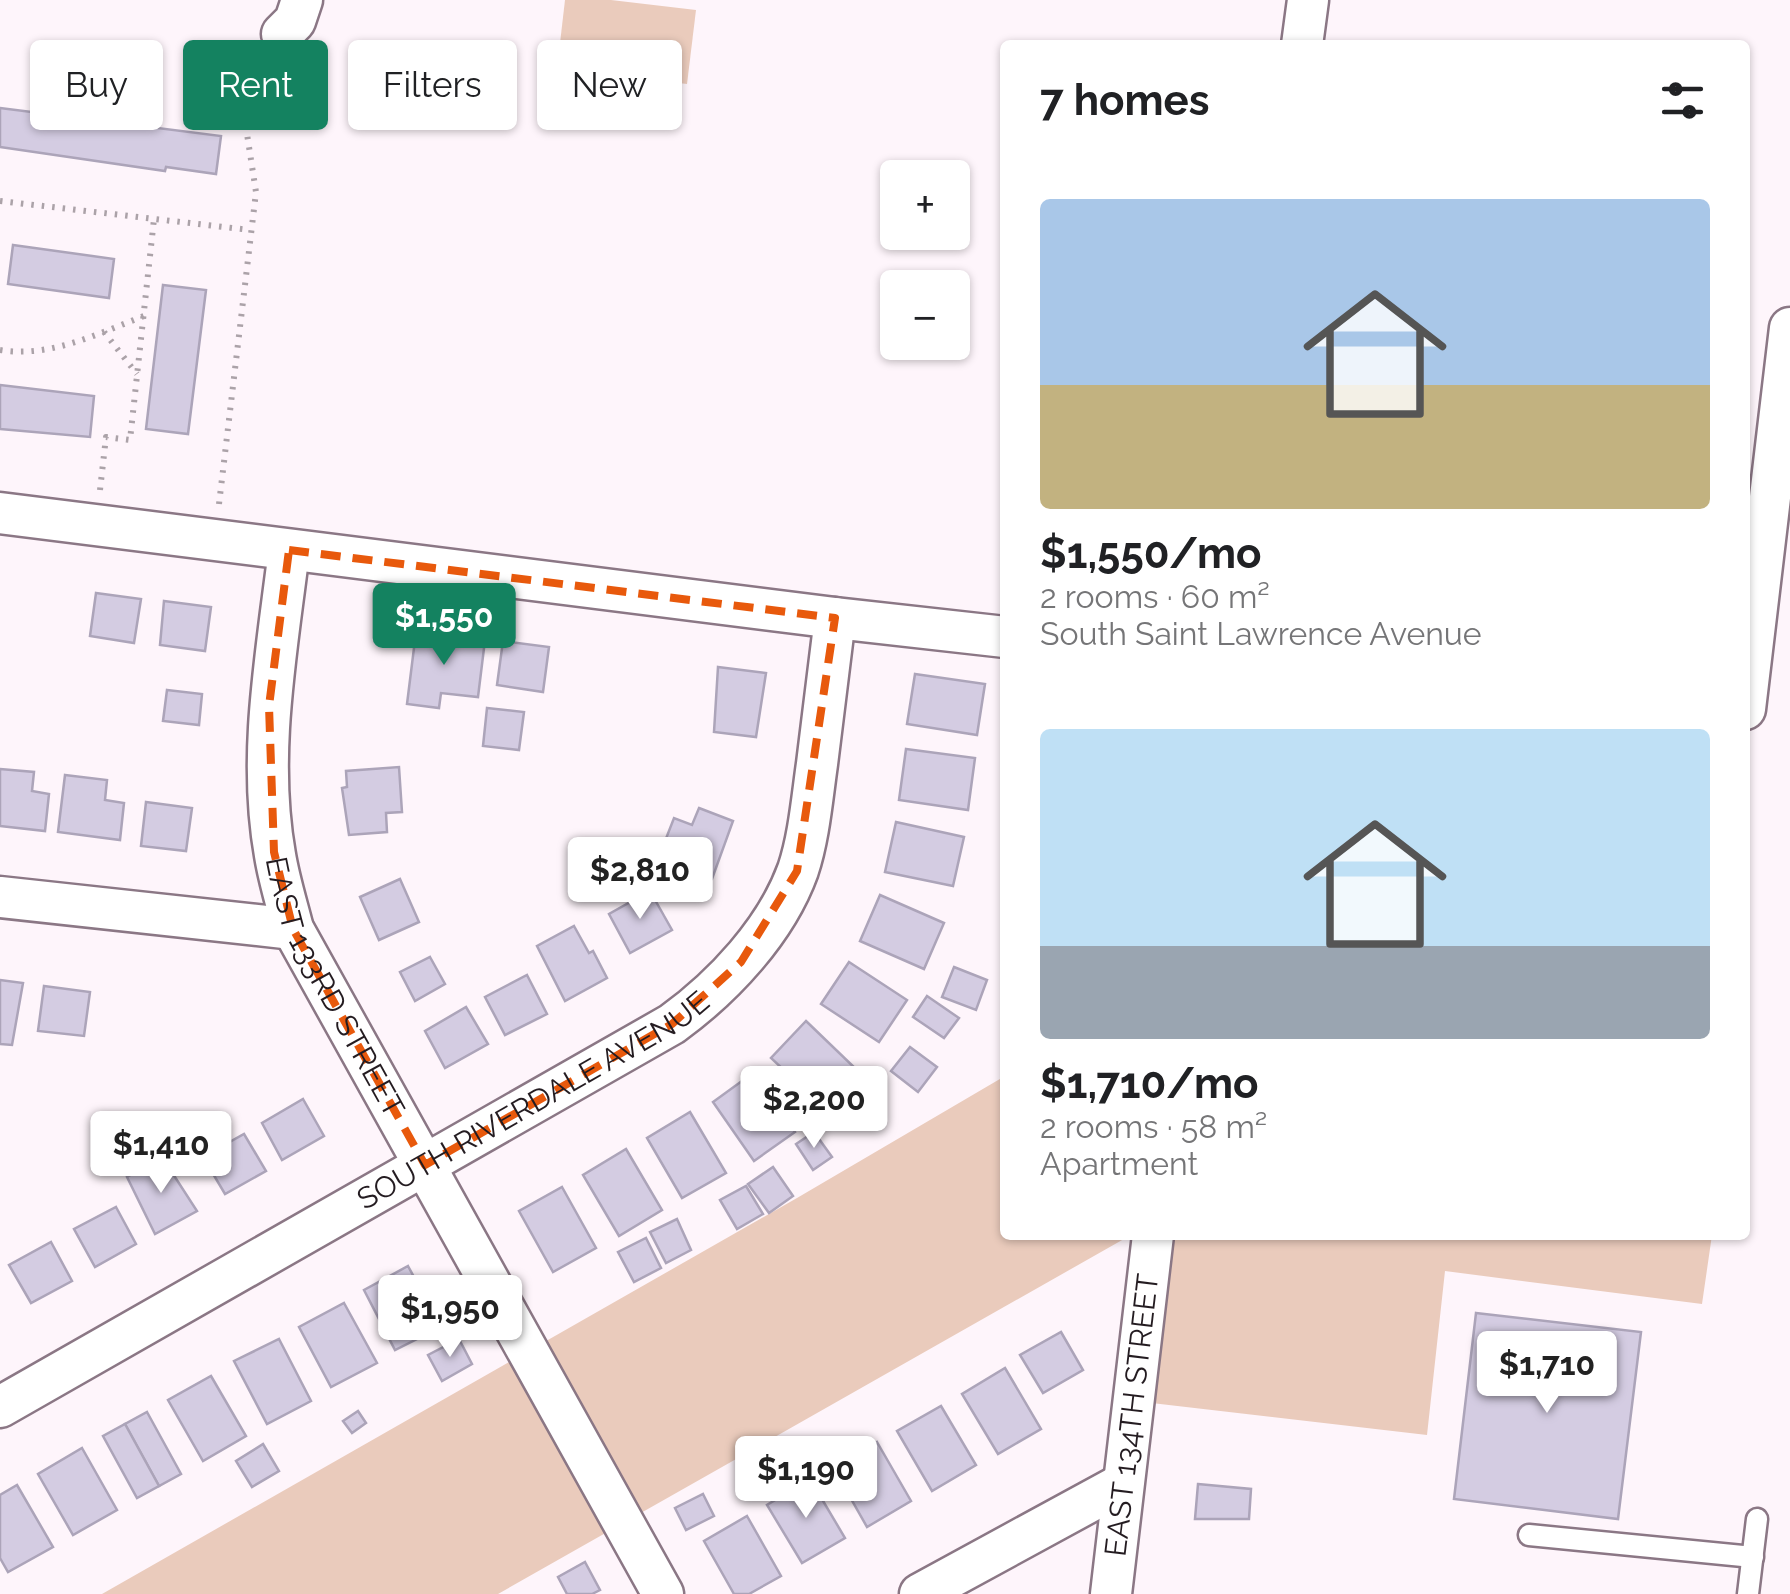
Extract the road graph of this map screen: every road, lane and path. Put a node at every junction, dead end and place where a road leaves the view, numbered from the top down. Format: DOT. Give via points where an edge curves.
graph roads {
  1 [pos="1308,0"];
  2 [pos="281,29"];
  3 [pos="1303,40"];
  4 [pos="0,201"];
  5 [pos="154,219"];
  6 [pos="250,230"];
  7 [pos="144,316"];
  8 [pos="1790,328"];
  9 [pos="104,332"];
  10 [pos="0,350"];
  11 [pos="137,374"];
  12 [pos="100,490"];
  13 [pos="219,504"];
  14 [pos="0,513"];
  15 [pos="289,550"];
  16 [pos="835,618"];
  17 [pos="1000,635"];
  18 [pos="1750,667"];
  19 [pos="0,898"];
  20 [pos="293,930"];
  21 [pos="425,1165"];
  22 [pos="1153,1240"];
  23 [pos="0,1407"];
  24 [pos="1122,1484"];
  25 [pos="1757,1519"];
  26 [pos="1529,1535"];
  27 [pos="1753,1556"];
  28 [pos="663,1594"];
  29 [pos="920,1594"];
  30 [pos="1111,1594"];
  31 [pos="1748,1594"];
  1 -- 3 [label="street"];
  2 -- 6 [label="path" via="256,90 244,89 240,115 256,192"];
  4 -- 5 [label="path"];
  5 -- 6 [label="path"];
  5 -- 7 [label="path"];
  6 -- 13 [label="path"];
  7 -- 9 [label="path"];
  7 -- 11 [label="path"];
  8 -- 18 [label="street"];
  9 -- 10 [label="path" via="25,354"];
  9 -- 11 [label="path"];
  11 -- 12 [label="path" via="130,440 106,437"];
  14 -- 15 [label="street"];
  15 -- 16 [label="street"];
  15 -- 20 [label="street, EAST 133RD STREET" via="269,706 269,775 274,852"];
  16 -- 17 [label="street"];
  16 -- 21 [label="street, SOUTH RIVERDALE AVENUE" via="798,872 741,962 672,1024"];
  19 -- 20 [label="street"];
  20 -- 21 [label="street, EAST 133RD STREET"];
  21 -- 23 [label="street, SOUTH RIVERDALE AVENUE"];
  21 -- 28 [label="street, EAST 133RD STREET"];
  22 -- 24 [label="street, EAST 134TH STREET"];
  24 -- 29 [label="street"];
  24 -- 30 [label="street, EAST 134TH STREET"];
  25 -- 27 [label="lane"];
  26 -- 27 [label="lane"];
  27 -- 31 [label="lane"];
}
